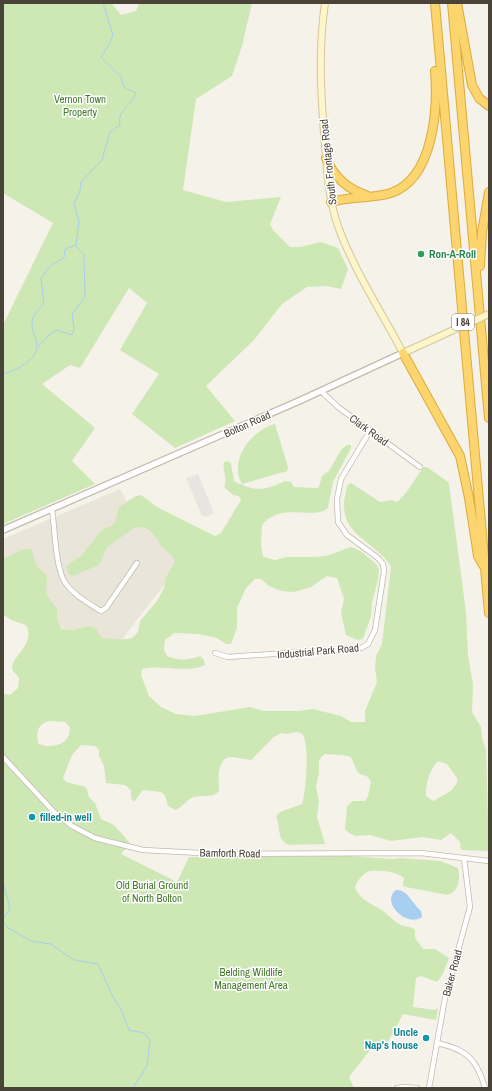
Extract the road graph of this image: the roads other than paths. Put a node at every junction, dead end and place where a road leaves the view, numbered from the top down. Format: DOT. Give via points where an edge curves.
graph roads {
  1 [pos="326,3"];
  2 [pos="435,3"];
  3 [pos="452,3"];
  4 [pos="457,3"];
  5 [pos="437,31"];
  6 [pos="489,106"];
  7 [pos="326,158"];
  8 [pos="489,192"];
  9 [pos="369,196"];
  10 [pos="331,202"];
  11 [pos="478,292"];
  12 [pos="489,314"];
  13 [pos="403,353"];
  14 [pos="321,391"];
  15 [pos="489,418"];
  16 [pos="370,431"];
  17 [pos="420,467"];
  18 [pos="52,508"];
  19 [pos="3,530"];
  20 [pos="138,564"];
  21 [pos="485,569"];
  22 [pos="489,613"];
  23 [pos="215,653"];
  24 [pos="3,757"];
  25 [pos="464,858"];
  26 [pos="489,861"];
  27 [pos="437,1043"];
  28 [pos="397,1088"];
  29 [pos="417,1088"];
  30 [pos="429,1088"];
  31 [pos="486,1088"];
  1 -- 7 [label="main road, South Frontage Road" via="320,64"];
  2 -- 5 [label="highway, I 84"];
  3 -- 11 [label="highway, I 84"];
  4 -- 6 [label="highway" via="472,85 479,98"];
  5 -- 9 [label="highway" via="433,46 435,113 425,155 414,174 402,187 387,194"];
  5 -- 21 [label="highway, I 84"];
  7 -- 9 [label="highway" via="344,184 355,192"];
  7 -- 10 [label="main road, South Frontage Road"];
  8 -- 11 [label="highway" via="482,227 481,278"];
  9 -- 10 [label="highway"];
  10 -- 13 [label="main road, South Frontage Road" via="346,247"];
  11 -- 15 [label="highway, I 84"];
  12 -- 13 [label="main road, Bolton Road, bridge"];
  13 -- 14 [label="street, Bolton Road"];
  13 -- 21 [label="highway" via="460,456 478,556"];
  14 -- 16 [label="street, Clark Road" via="332,403"];
  14 -- 18 [label="street, Bolton Road"];
  16 -- 17 [label="street, Clark Road"];
  16 -- 23 [label="street, Industrial Park Road" via="341,479 337,514 338,522 347,535 383,564 384,578 373,638 361,648 228,657"];
  18 -- 19 [label="street, Bolton Road"];
  18 -- 20 [label="street" via="63,579 75,593 95,608 101,611 106,608"];
  21 -- 22 [label="highway, I 84"];
  24 -- 25 [label="street, Bamforth Road" via="54,812 72,826 95,838 136,848 220,854 421,853"];
  25 -- 26 [label="street, Bamforth Road"];
  25 -- 27 [label="street, Baker Road" via="470,907 445,998"];
  27 -- 30 [label="street, Baker Road"];
  27 -- 31 [label="street" via="449,1045 466,1053 476,1063"];
  28 -- 29 [label="street"];
}
